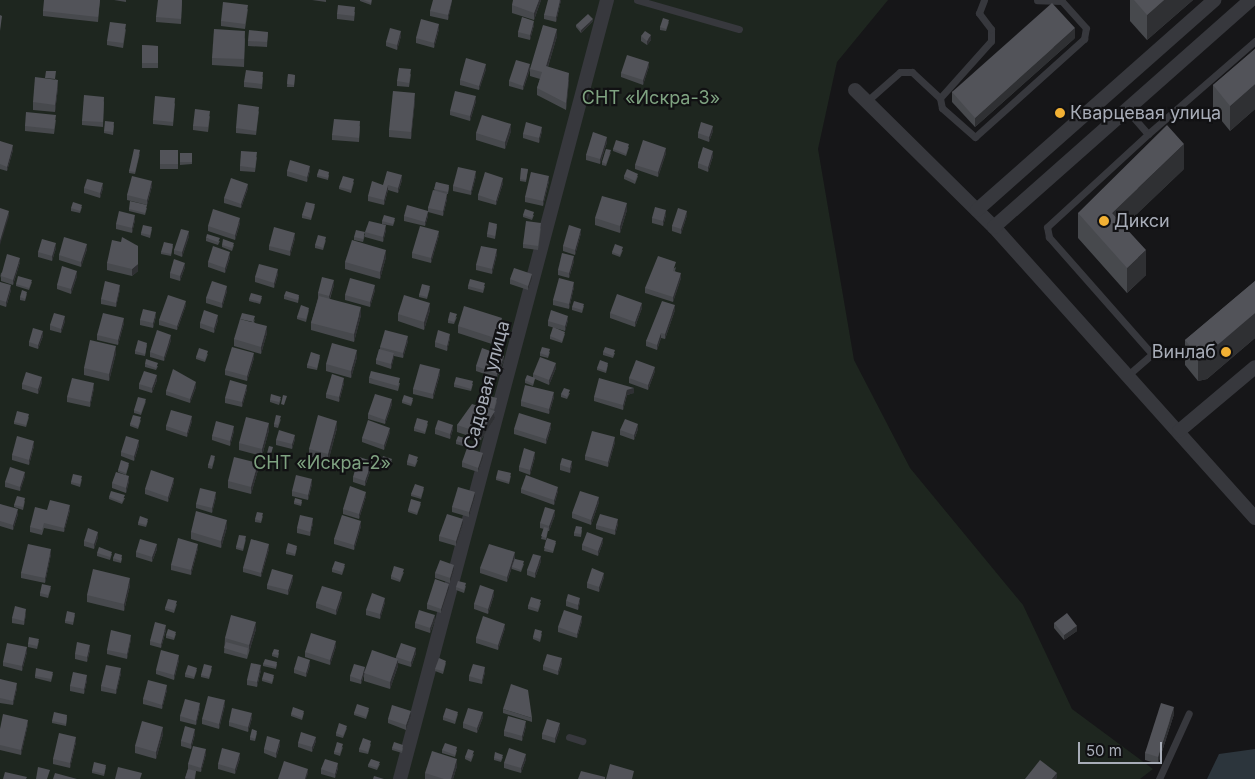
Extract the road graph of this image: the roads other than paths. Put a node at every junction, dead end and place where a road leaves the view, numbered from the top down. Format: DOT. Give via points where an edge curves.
graph roads {
  1 [pos="607,0"];
  2 [pos="637,0"];
  3 [pos="984,0"];
  4 [pos="1037,0"];
  5 [pos="1214,0"];
  6 [pos="1251,0"];
  7 [pos="739,29"];
  8 [pos="1255,40"];
  9 [pos="855,90"];
  10 [pos="940,98"];
  11 [pos="866,102"];
  12 [pos="1127,110"];
  13 [pos="1148,134"];
  14 [pos="977,210"];
  15 [pos="994,227"];
  16 [pos="1255,367"];
  17 [pos="1128,375"];
  18 [pos="1178,431"];
  19 [pos="1255,518"];
  20 [pos="1189,713"];
  21 [pos="569,737"];
  22 [pos="582,741"];
  23 [pos="400,779"];
  24 [pos="1159,779"];
  1 -- 23 [label="street, Садовая улица"];
  2 -- 7 [label="lane"];
  3 -- 10 [label="lane" via="978,13 991,29 991,41"];
  4 -- 10 [label="lane" via="1062,1 1086,28 1084,39 975,137 942,108"];
  5 -- 14 [label="street"];
  6 -- 12 [label="street"];
  8 -- 13 [label="lane"];
  9 -- 11 [label="street"];
  10 -- 11 [label="lane" via="905,70"];
  11 -- 14 [label="street"];
  12 -- 13 [label="lane"];
  12 -- 15 [label="street"];
  13 -- 17 [label="lane" via="1047,227 1049,237 1152,354"];
  14 -- 15 [label="street"];
  15 -- 17 [label="street"];
  16 -- 18 [label="street"];
  17 -- 18 [label="street"];
  18 -- 19 [label="street"];
  20 -- 24 [label="lane"];
  21 -- 22 [label="lane"];
}
